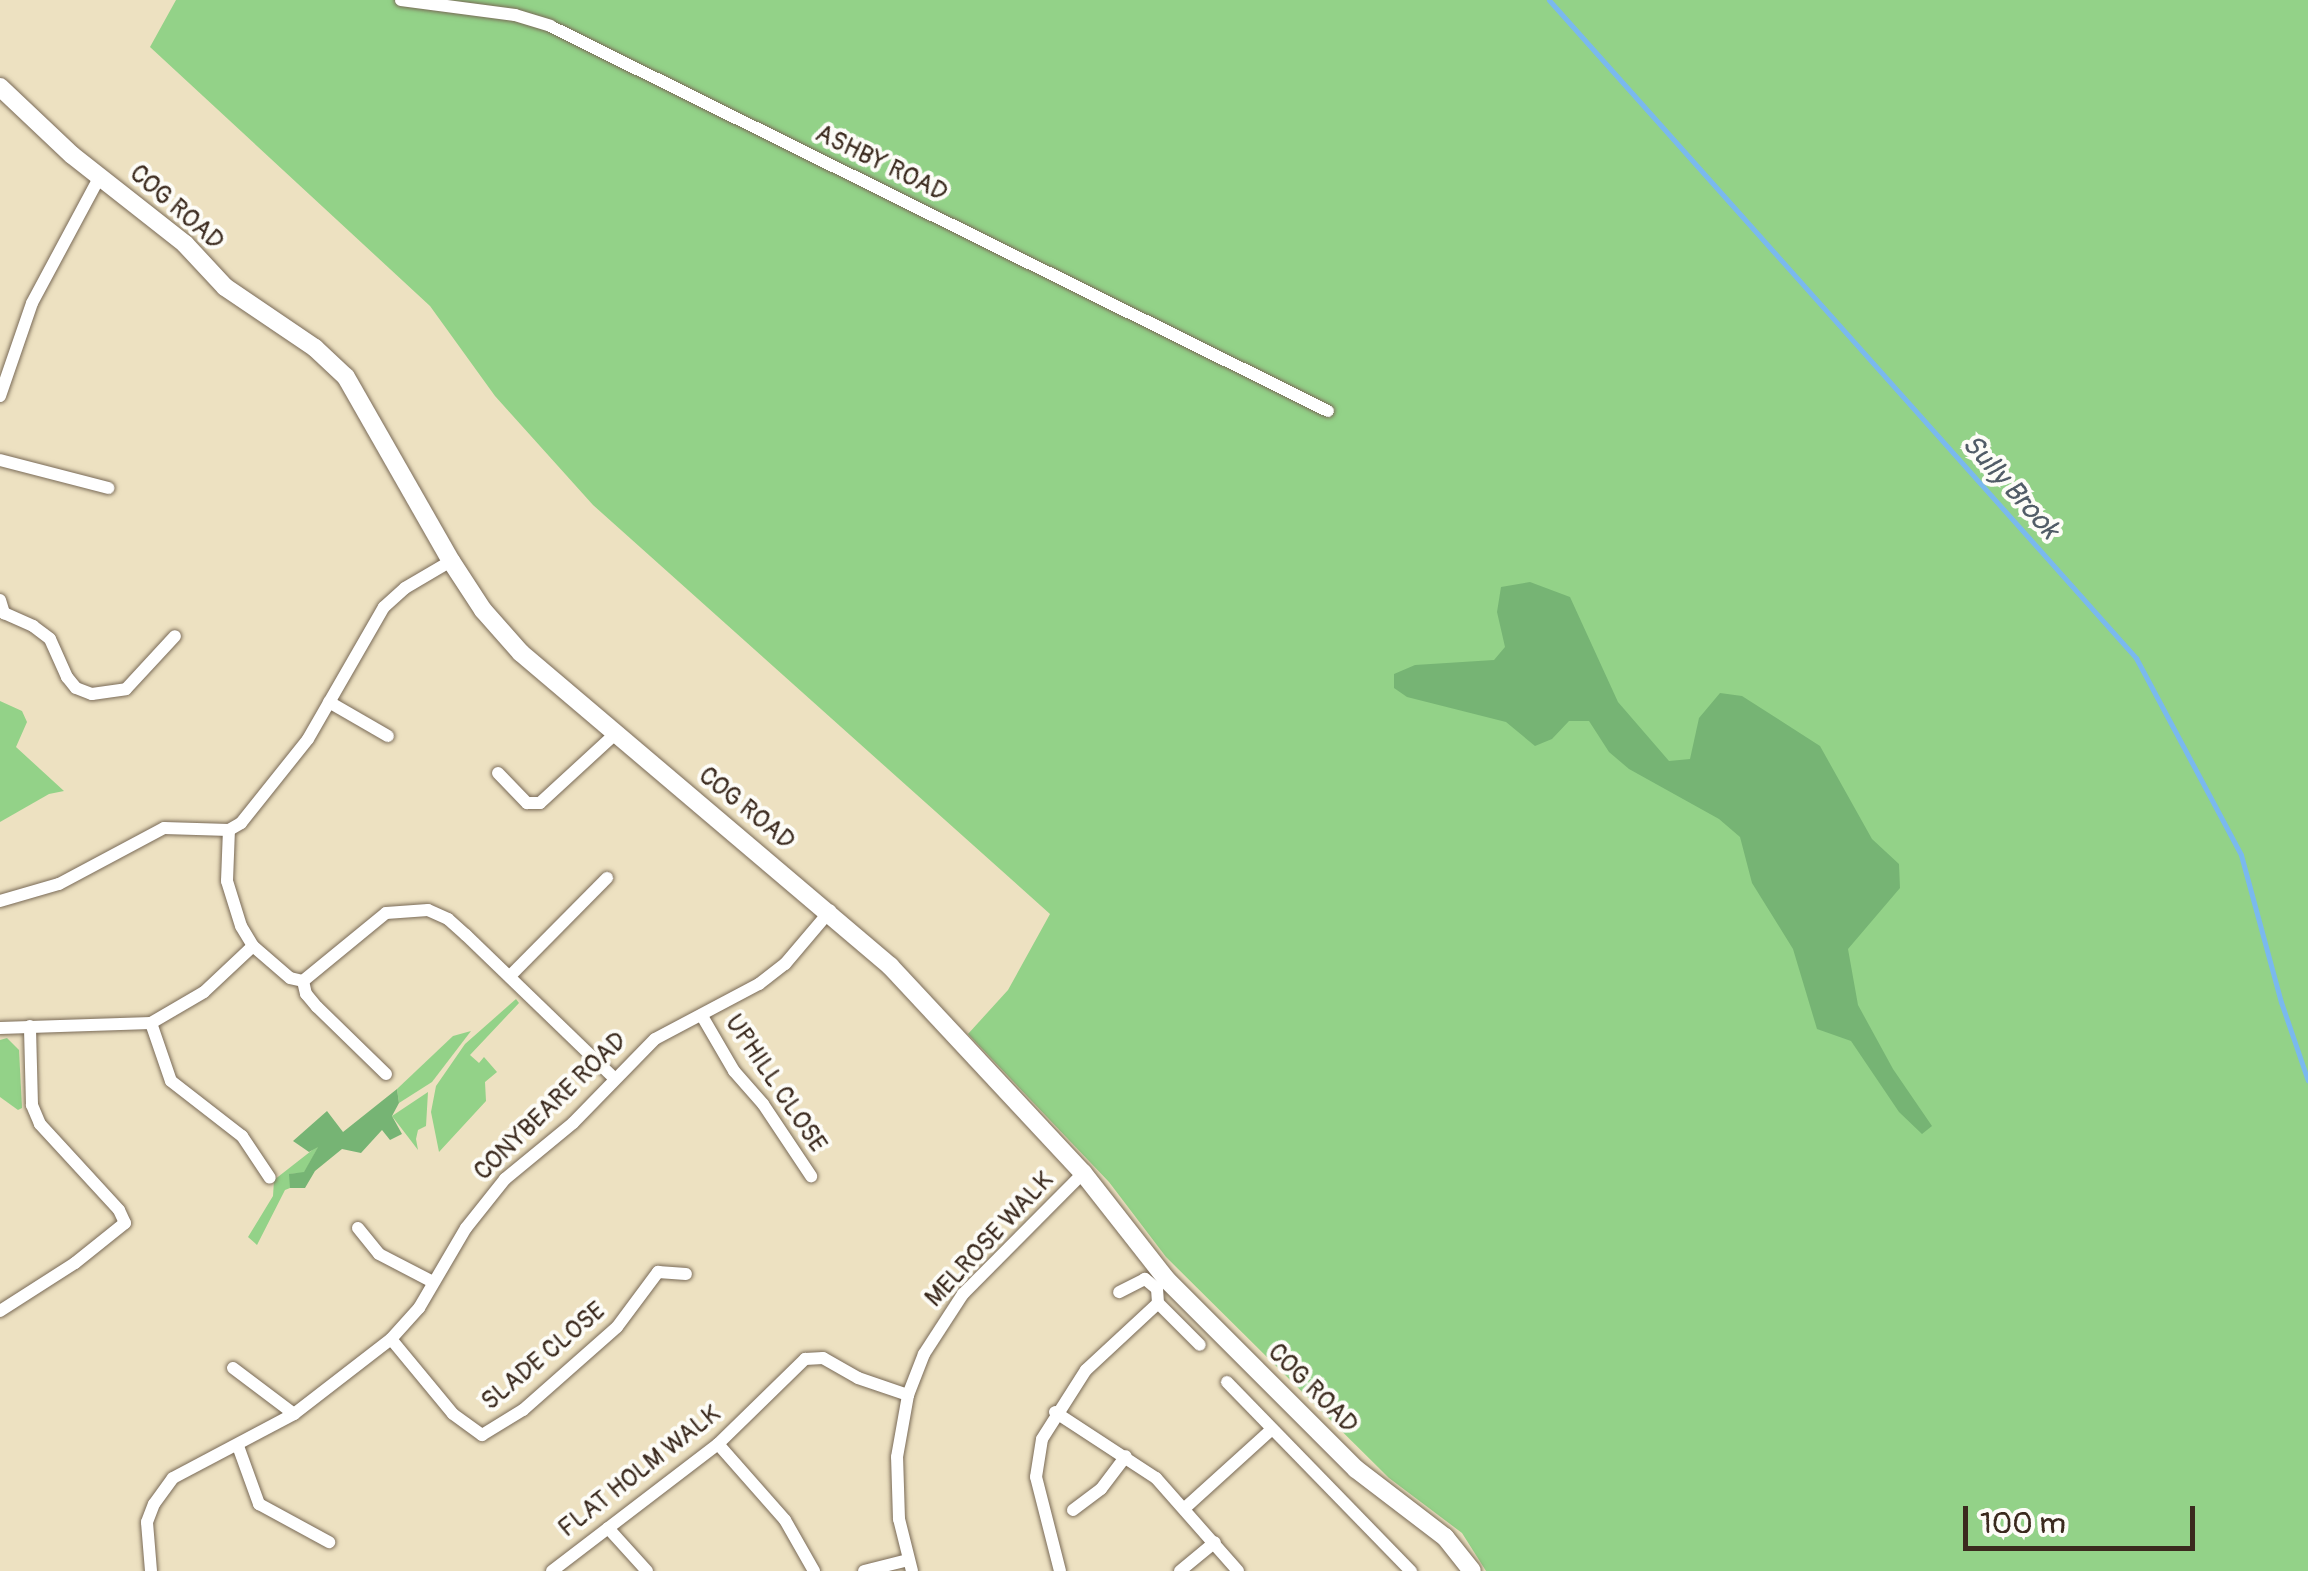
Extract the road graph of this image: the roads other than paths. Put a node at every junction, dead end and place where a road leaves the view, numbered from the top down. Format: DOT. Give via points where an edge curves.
graph roads {
  1 [pos="401,0"];
  2 [pos="0,87"];
  3 [pos="100,176"];
  4 [pos="7,344"];
  5 [pos="0,396"];
  6 [pos="1328,412"];
  7 [pos="0,460"];
  8 [pos="108,488"];
  9 [pos="451,561"];
  10 [pos="1,609"];
  11 [pos="175,636"];
  12 [pos="329,702"];
  13 [pos="616,734"];
  14 [pos="388,736"];
  15 [pos="498,774"];
  16 [pos="229,830"];
  17 [pos="607,878"];
  18 [pos="0,900"];
  19 [pos="830,911"];
  20 [pos="253,946"];
  21 [pos="510,976"];
  22 [pos="303,981"];
  23 [pos="702,1016"];
  24 [pos="151,1023"];
  25 [pos="30,1026"];
  26 [pos="0,1028"];
  27 [pos="386,1074"];
  28 [pos="615,1079"];
  29 [pos="1083,1174"];
  30 [pos="811,1176"];
  31 [pos="270,1178"];
  32 [pos="358,1228"];
  33 [pos="686,1274"];
  34 [pos="433,1282"];
  35 [pos="1119,1292"];
  36 [pos="1158,1303"];
  37 [pos="0,1312"];
  38 [pos="391,1339"];
  39 [pos="1200,1345"];
  40 [pos="232,1368"];
  41 [pos="1226,1382"];
  42 [pos="908,1394"];
  43 [pos="1055,1412"];
  44 [pos="294,1414"];
  45 [pos="1272,1429"];
  46 [pos="718,1444"];
  47 [pos="238,1446"];
  48 [pos="1126,1456"];
  49 [pos="1186,1508"];
  50 [pos="1073,1510"];
  51 [pos="608,1528"];
  52 [pos="329,1542"];
  53 [pos="1215,1542"];
  54 [pos="910,1566"];
  55 [pos="151,1571"];
  56 [pos="552,1571"];
  57 [pos="647,1571"];
  58 [pos="814,1571"];
  59 [pos="864,1571"];
  60 [pos="1060,1571"];
  61 [pos="1180,1571"];
  62 [pos="1238,1571"];
  63 [pos="1411,1571"];
  64 [pos="1472,1571"];
  1 -- 6 [label="street, ASHBY ROAD" via="550,26"];
  2 -- 3 [label="street, COG ROAD"];
  3 -- 4 [label="street"];
  3 -- 9 [label="street, COG ROAD" via="186,244 225,286 346,377"];
  4 -- 5 [label="street"];
  7 -- 8 [label="street"];
  9 -- 12 [label="street" via="384,608"];
  9 -- 13 [label="street, COG ROAD" via="522,654"];
  10 -- 11 [label="street" via="50,640 70,682 92,694 126,688"];
  12 -- 14 [label="street"];
  12 -- 16 [label="street" via="308,740"];
  13 -- 15 [label="street" via="540,803 526,803"];
  13 -- 19 [label="street, COG ROAD"];
  16 -- 18 [label="street" via="164,828 60,884"];
  16 -- 20 [label="street" via="227,881"];
  17 -- 21 [label="street"];
  19 -- 23 [label="street, CONYBEARE ROAD" via="785,964"];
  19 -- 29 [label="street, COG ROAD" via="890,966"];
  20 -- 22 [label="street"];
  20 -- 24 [label="street" via="204,992"];
  21 -- 22 [label="street" via="448,919 403,909 366,926"];
  21 -- 28 [label="street"];
  22 -- 27 [label="street" via="317,1007"];
  23 -- 28 [label="street, CONYBEARE ROAD" via="655,1039"];
  23 -- 30 [label="street, UPHILL CLOSE"];
  24 -- 25 [label="street"];
  24 -- 31 [label="street" via="171,1082 242,1136"];
  25 -- 26 [label="street"];
  25 -- 37 [label="street" via="31,1091 40,1124 125,1223"];
  28 -- 34 [label="street, CONYBEARE ROAD" via="495,1190"];
  29 -- 42 [label="street, MELROSE WALK" via="962,1294"];
  29 -- 64 [label="street, COG ROAD" via="1166,1279 1356,1469 1445,1538"];
  32 -- 34 [label="street" via="379,1254"];
  33 -- 38 [label="street, SLADE CLOSE" via="658,1272 617,1327 523,1410 482,1435 453,1414"];
  34 -- 38 [label="street, CONYBEARE ROAD"];
  35 -- 36 [label="street" via="1144,1279 1157,1289"];
  36 -- 39 [label="street"];
  36 -- 43 [label="street" via="1086,1370"];
  38 -- 44 [label="street, CONYBEARE ROAD"];
  40 -- 44 [label="street"];
  41 -- 45 [label="street"];
  42 -- 46 [label="street, FLAT HOLM WALK" via="811,1357"];
  42 -- 54 [label="street, MELROSE WALK" via="896,1478"];
  43 -- 48 [label="street"];
  43 -- 60 [label="street" via="1036,1477"];
  44 -- 47 [label="street, CONYBEARE ROAD"];
  45 -- 49 [label="street"];
  45 -- 63 [label="street"];
  46 -- 51 [label="street, FLAT HOLM WALK"];
  46 -- 58 [label="street" via="785,1520"];
  47 -- 52 [label="street" via="259,1504"];
  47 -- 55 [label="street, CONYBEARE ROAD" via="196,1464 163,1489 147,1522"];
  48 -- 49 [label="street"];
  48 -- 50 [label="street" via="1101,1489"];
  49 -- 53 [label="street"];
  51 -- 56 [label="street, FLAT HOLM WALK"];
  51 -- 57 [label="street"];
  53 -- 61 [label="street"];
  53 -- 62 [label="street"];
  54 -- 59 [label="street"];
}
